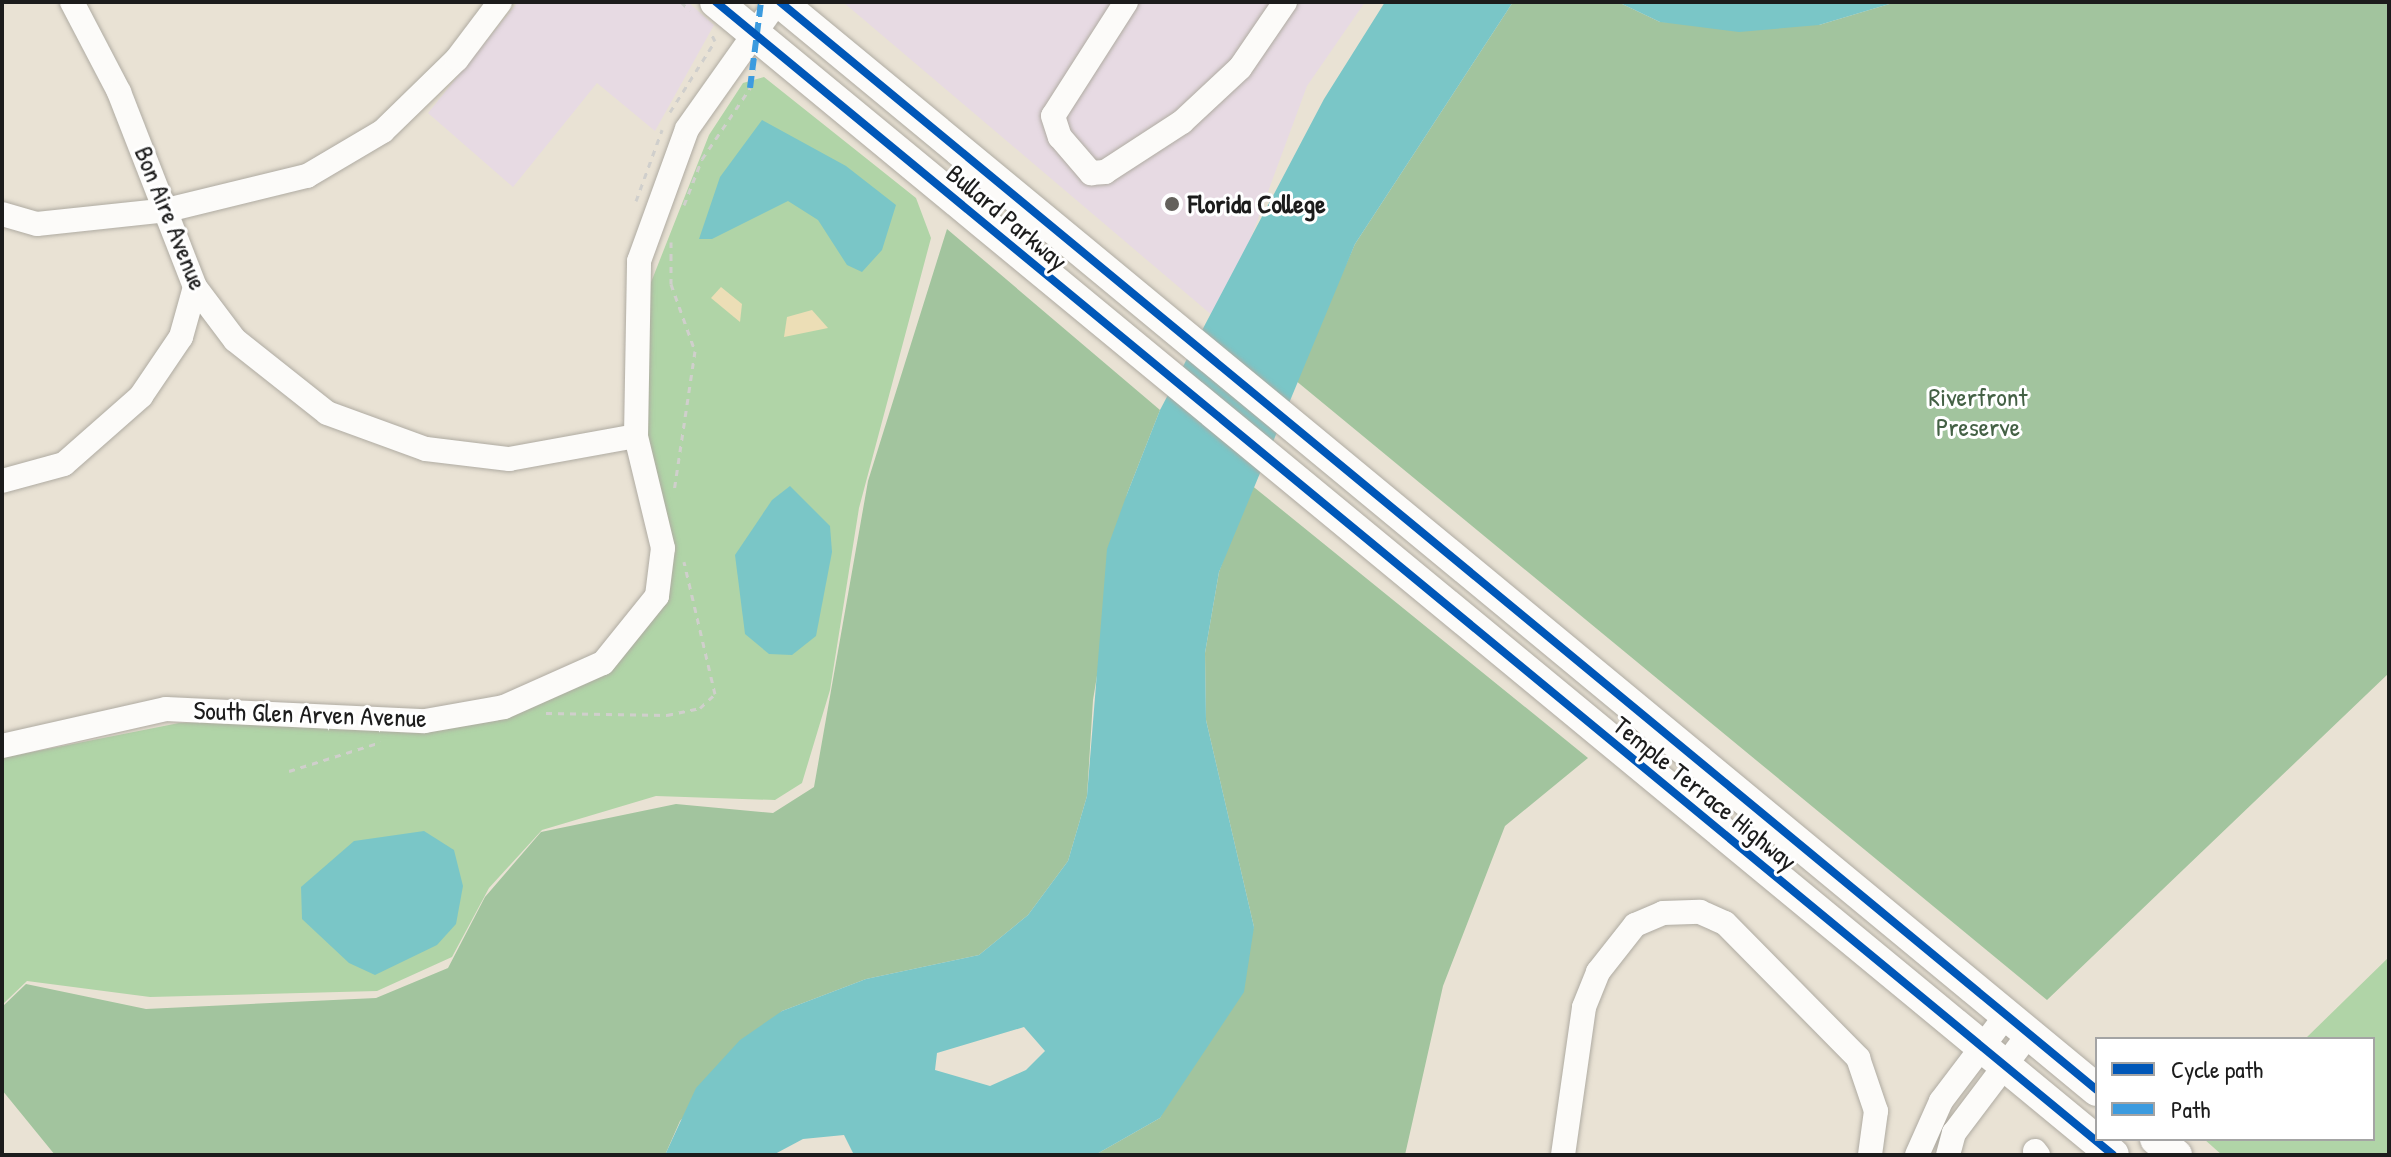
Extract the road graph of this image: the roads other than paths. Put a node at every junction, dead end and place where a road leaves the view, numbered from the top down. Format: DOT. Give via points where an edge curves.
graph roads {
  1 [pos="72,2"];
  2 [pos="500,2"];
  3 [pos="716,2"];
  4 [pos="779,2"];
  5 [pos="1126,2"];
  6 [pos="1285,2"];
  7 [pos="750,32"];
  8 [pos="167,210"];
  9 [pos="2,214"];
  10 [pos="195,287"];
  11 [pos="1287,419"];
  12 [pos="636,436"];
  13 [pos="1272,462"];
  14 [pos="2,481"];
  15 [pos="2,746"];
  16 [pos="2018,1024"];
  17 [pos="1993,1056"];
  18 [pos="2095,1088"];
  19 [pos="2095,1140"];
  20 [pos="2096,1141"];
  21 [pos="2158,1141"];
  22 [pos="1915,1151"];
  23 [pos="1563,1155"];
  24 [pos="1870,1155"];
  25 [pos="1948,1155"];
  26 [pos="2113,1155"];
  27 [pos="2176,1155"];
  1 -- 8 [label="street, Bon Aire Avenue"];
  2 -- 8 [label="street" via="457,59 383,131 307,176"];
  3 -- 7 [label="main road, Bullard Parkway"];
  4 -- 7 [label="street, South Glen Arven Avenue"];
  4 -- 11 [label="main road, Bullard Parkway"];
  5 -- 6 [label="street" via="1053,116 1060,137 1091,173 1105,172 1182,122 1240,68"];
  7 -- 12 [label="street, South Glen Arven Avenue" via="687,129 639,261"];
  7 -- 13 [label="main road, Bullard Parkway"];
  8 -- 9 [label="street" via="37,224"];
  8 -- 10 [label="street, Bon Aire Avenue"];
  10 -- 12 [label="street, Bon Aire Avenue" via="235,340 327,413 426,449 509,459"];
  10 -- 14 [label="street" via="181,337 141,396 64,464"];
  11 -- 16 [label="main road, Temple Terrace Highway"];
  12 -- 15 [label="street, South Glen Arven Avenue" via="663,548 657,596 603,663 560,685 504,707 425,721 166,709"];
  13 -- 17 [label="main road, Temple Terrace Highway"];
  16 -- 17 [label="street"];
  16 -- 18 [label="main road, Temple Terrace Highway"];
  17 -- 19 [label="main road, Temple Terrace Highway"];
  17 -- 22 [label="street" via="1941,1101"];
  17 -- 25 [label="street"];
  20 -- 26 [label="main road, Temple Terrace Highway"];
  21 -- 27 [label="main road"];
  23 -- 24 [label="street" via="1584,1007 1598,972 1635,925 1663,913 1700,912 1725,923 1858,1058 1876,1111"];
}
